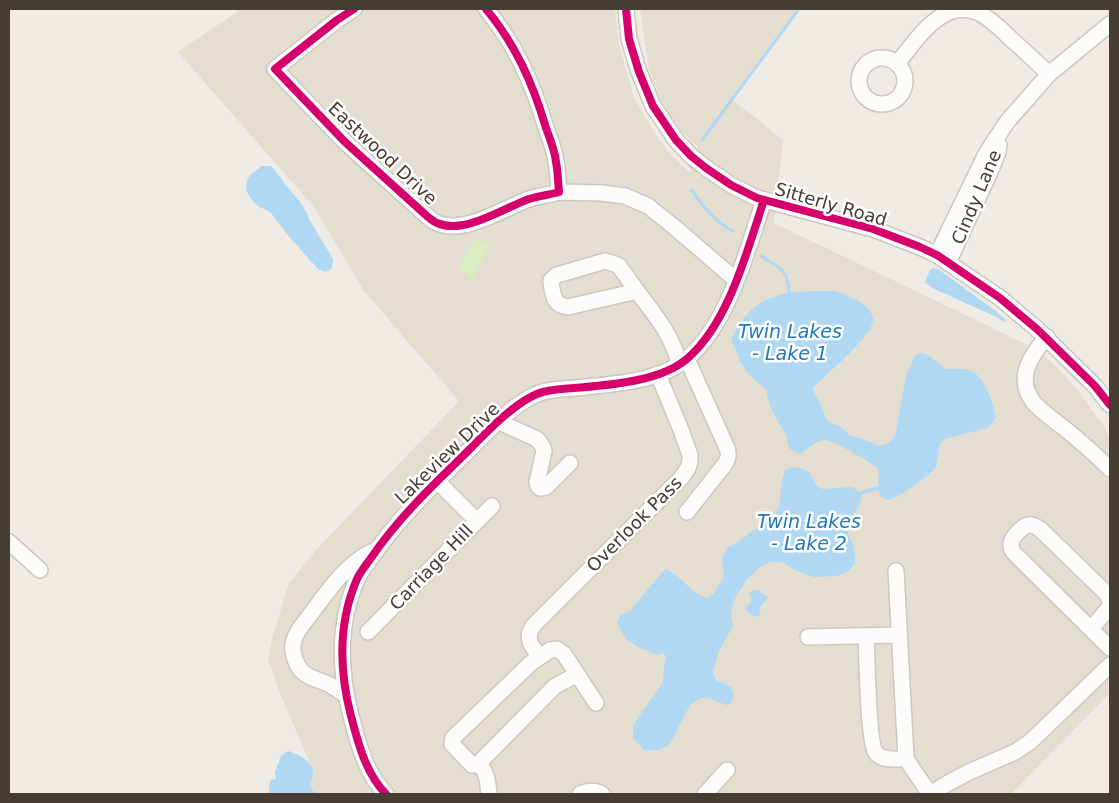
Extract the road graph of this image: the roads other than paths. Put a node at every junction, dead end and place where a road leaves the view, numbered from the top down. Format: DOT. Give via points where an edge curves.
graph roads {
  1 [pos="354,9"];
  2 [pos="486,9"];
  3 [pos="626,9"];
  4 [pos="1110,24"];
  5 [pos="897,64"];
  6 [pos="1049,74"];
  7 [pos="559,192"];
  8 [pos="764,200"];
  9 [pos="943,259"];
  10 [pos="736,280"];
  11 [pos="637,291"];
  12 [pos="1046,338"];
  13 [pos="683,362"];
  14 [pos="658,374"];
  15 [pos="1110,406"];
  16 [pos="501,420"];
  17 [pos="570,463"];
  18 [pos="1110,469"];
  19 [pos="437,481"];
  20 [pos="492,506"];
  21 [pos="687,512"];
  22 [pos="477,520"];
  23 [pos="9,542"];
  24 [pos="378,548"];
  25 [pos="40,570"];
  26 [pos="896,570"];
  27 [pos="1110,603"];
  28 [pos="1091,629"];
  29 [pos="368,632"];
  30 [pos="899,635"];
  31 [pos="866,636"];
  32 [pos="808,637"];
  33 [pos="1110,648"];
  34 [pos="540,656"];
  35 [pos="1110,665"];
  36 [pos="577,674"];
  37 [pos="346,696"];
  38 [pos="596,703"];
  39 [pos="906,759"];
  40 [pos="479,763"];
  41 [pos="727,770"];
  42 [pos="386,794"];
  43 [pos="489,794"];
  44 [pos="580,794"];
  45 [pos="602,794"];
  46 [pos="705,794"];
  47 [pos="930,794"];
  1 -- 7 [label="street, Eastwood Drive" via="275,69 345,142 428,217 448,226 467,224 529,199"];
  2 -- 7 [label="street" via="512,45 530,80 556,160"];
  3 -- 8 [label="street, Sitterly Road" via="629,39 639,72 653,106 676,140 718,177"];
  4 -- 6 [label="street, Cindy Lane"];
  5 -- 6 [label="street" via="925,30 941,17 957,10 968,10 995,24"];
  6 -- 9 [label="street, Cindy Lane" via="1007,122 985,156"];
  7 -- 10 [label="street, Eastwood Drive" via="625,196 648,206"];
  8 -- 9 [label="street, Sitterly Road" via="873,229"];
  8 -- 10 [label="street, Lakeview Drive"];
  9 -- 12 [label="street, Sitterly Road" via="1000,298"];
  10 -- 13 [label="street, Lakeview Drive" via="725,308 699,347"];
  11 -- 11 [label="street" via="564,307 557,304 550,284 557,275 605,261 619,266"];
  11 -- 13 [label="street" via="668,334"];
  12 -- 15 [label="street, Sitterly Road" via="1095,386"];
  12 -- 18 [label="street" via="1027,365 1025,383 1028,393 1034,403"];
  13 -- 14 [label="street, Lakeview Drive"];
  13 -- 21 [label="street, Overlook Pass" via="729,454 725,464"];
  14 -- 16 [label="street, Lakeview Drive" via="633,381 536,394"];
  14 -- 34 [label="street, Overlook Pass" via="690,455 688,468 533,626 530,640"];
  16 -- 17 [label="street" via="541,443 544,451 537,482 540,488 546,487"];
  16 -- 19 [label="street, Lakeview Drive"];
  19 -- 22 [label="street, Carriage Hill"];
  19 -- 24 [label="street, Lakeview Drive"];
  20 -- 22 [label="street"];
  22 -- 29 [label="street, Carriage Hill"];
  23 -- 25 [label="street"];
  24 -- 37 [label="street, Lakeview Drive" via="358,577 344,622 342,672"];
  24 -- 37 [label="street" via="340,577 298,630 293,645 303,673 329,684"];
  26 -- 30 [label="street"];
  27 -- 28 [label="street"];
  27 -- 28 [label="street" via="1107,594 1040,529 1031,524 1014,537 1011,550"];
  28 -- 33 [label="street"];
  30 -- 31 [label="street"];
  30 -- 39 [label="street"];
  31 -- 32 [label="street"];
  31 -- 39 [label="street" via="873,747 882,758"];
  34 -- 36 [label="street" via="557,649"];
  34 -- 40 [label="street" via="453,740 452,745 472,765"];
  35 -- 47 [label="street" via="1030,742"];
  36 -- 38 [label="street"];
  36 -- 40 [label="street" via="554,687"];
  37 -- 42 [label="street, Lakeview Drive" via="364,759"];
  39 -- 47 [label="street"];
  40 -- 43 [label="street" via="486,772"];
  41 -- 46 [label="street"];
  44 -- 45 [label="street" via="591,791"];
}
